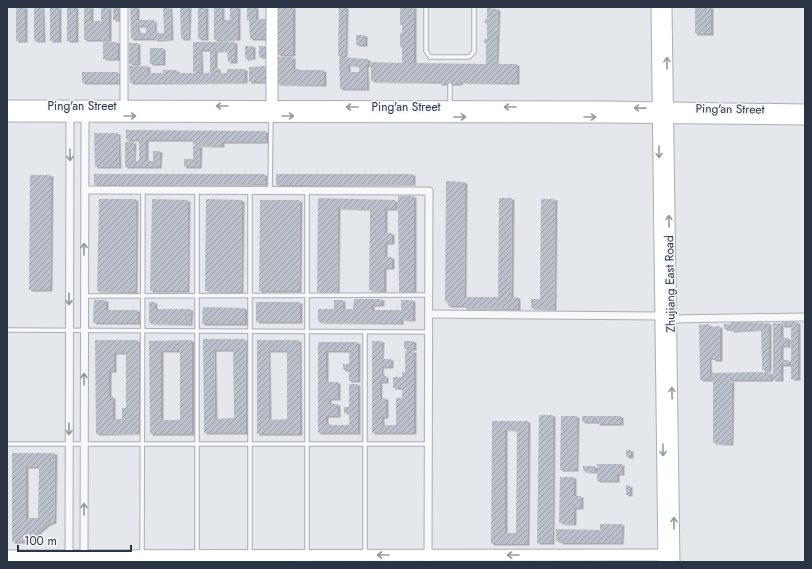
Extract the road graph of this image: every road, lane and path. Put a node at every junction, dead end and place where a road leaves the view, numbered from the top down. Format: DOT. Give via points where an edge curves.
graph roads {
  1 [pos="124,7"];
  2 [pos="272,7"];
  3 [pos="426,7"];
  4 [pos="474,7"];
  5 [pos="657,7"];
  6 [pos="666,7"];
  7 [pos="450,57"];
  8 [pos="450,62"];
  9 [pos="450,85"];
  10 [pos="7,106"];
  11 [pos="124,106"];
  12 [pos="450,107"];
  13 [pos="805,110"];
  14 [pos="272,111"];
  15 [pos="662,113"];
  16 [pos="7,116"];
  17 [pos="70,116"];
  18 [pos="85,116"];
  19 [pos="805,120"];
  20 [pos="84,190"];
  21 [pos="143,190"];
  22 [pos="198,190"];
  23 [pos="250,190"];
  24 [pos="270,190"];
  25 [pos="307,191"];
  26 [pos="429,295"];
  27 [pos="84,296"];
  28 [pos="143,296"];
  29 [pos="197,296"];
  30 [pos="250,296"];
  31 [pos="307,296"];
  32 [pos="429,314"];
  33 [pos="666,317"];
  34 [pos="805,317"];
  35 [pos="7,330"];
  36 [pos="69,330"];
  37 [pos="84,330"];
  38 [pos="143,331"];
  39 [pos="197,331"];
  40 [pos="250,331"];
  41 [pos="307,331"];
  42 [pos="365,332"];
  43 [pos="429,332"];
  44 [pos="7,444"];
  45 [pos="69,444"];
  46 [pos="84,444"];
  47 [pos="142,444"];
  48 [pos="197,444"];
  49 [pos="250,444"];
  50 [pos="307,444"];
  51 [pos="365,444"];
  52 [pos="429,444"];
  53 [pos="7,556"];
  54 [pos="307,558"];
  55 [pos="365,558"];
  56 [pos="428,558"];
  57 [pos="69,559"];
  58 [pos="84,559"];
  59 [pos="142,559"];
  60 [pos="197,559"];
  61 [pos="250,559"];
  62 [pos="664,559"];
  63 [pos="674,562"];
  1 -- 11 [label="street"];
  2 -- 14 [label="main road"];
  3 -- 7 [label="lane" via="426,51 430,57"];
  4 -- 7 [label="lane" via="474,52 469,57"];
  5 -- 15 [label="main road"];
  15 -- 6 [label="main road, one-way"];
  7 -- 8 [label="lane"];
  9 -- 12 [label="lane"];
  10 -- 11 [label="main road, Ping'an Street"];
  14 -- 11 [label="main road, Ping'an Street, one-way"];
  12 -- 14 [label="main road, Ping'an Street, one-way"];
  15 -- 12 [label="main road, Ping'an Street, one-way"];
  13 -- 15 [label="main road, Ping'an Street"];
  14 -- 15 [label="main road, Ping'an Street, one-way"];
  18 -- 14 [label="main road, Ping'an Street, one-way"];
  14 -- 24 [label="lane"];
  15 -- 19 [label="main road, Ping'an Street"];
  15 -- 33 [label="main road"];
  16 -- 17 [label="main road, Ping'an Street"];
  17 -- 18 [label="main road, Ping'an Street"];
  17 -- 36 [label="street, one-way"];
  18 -- 20 [label="street"];
  20 -- 21 [label="street"];
  27 -- 20 [label="street, one-way"];
  21 -- 22 [label="street"];
  21 -- 28 [label="lane"];
  22 -- 23 [label="street"];
  22 -- 29 [label="lane"];
  23 -- 24 [label="street"];
  23 -- 30 [label="lane"];
  24 -- 25 [label="street"];
  25 -- 26 [label="street" via="429,191"];
  25 -- 31 [label="lane"];
  26 -- 31 [label="lane"];
  26 -- 32 [label="street"];
  27 -- 28 [label="lane"];
  27 -- 37 [label="street"];
  28 -- 29 [label="lane"];
  28 -- 38 [label="lane"];
  29 -- 30 [label="lane"];
  29 -- 39 [label="lane"];
  30 -- 31 [label="lane"];
  30 -- 40 [label="lane"];
  31 -- 41 [label="lane"];
  32 -- 33 [label="street"];
  32 -- 43 [label="street"];
  33 -- 34 [label="street"];
  33 -- 62 [label="main road, one-way"];
  63 -- 33 [label="main road, Zhujiang East Road, one-way"];
  35 -- 36 [label="lane"];
  36 -- 37 [label="lane"];
  36 -- 45 [label="street, one-way"];
  37 -- 38 [label="lane"];
  46 -- 37 [label="street, one-way"];
  38 -- 39 [label="lane"];
  38 -- 47 [label="lane"];
  39 -- 40 [label="lane"];
  39 -- 48 [label="lane"];
  40 -- 41 [label="lane"];
  40 -- 49 [label="lane"];
  41 -- 42 [label="lane"];
  41 -- 50 [label="lane"];
  42 -- 43 [label="lane"];
  42 -- 51 [label="lane"];
  43 -- 52 [label="street"];
  44 -- 45 [label="lane"];
  45 -- 46 [label="lane"];
  45 -- 57 [label="street"];
  46 -- 47 [label="lane"];
  58 -- 46 [label="street, one-way"];
  47 -- 48 [label="lane"];
  47 -- 59 [label="lane"];
  48 -- 49 [label="lane"];
  48 -- 60 [label="lane"];
  49 -- 50 [label="lane"];
  49 -- 61 [label="lane"];
  50 -- 51 [label="lane"];
  50 -- 54 [label="lane"];
  51 -- 52 [label="lane"];
  51 -- 55 [label="lane"];
  52 -- 56 [label="street"];
  53 -- 57 [label="main road"];
  54 -- 55 [label="main road"];
  54 -- 61 [label="main road"];
  56 -- 55 [label="main road, one-way"];
  62 -- 56 [label="main road, one-way"];
  57 -- 58 [label="main road"];
  58 -- 59 [label="main road"];
  59 -- 60 [label="main road"];
  60 -- 61 [label="main road"];
}
